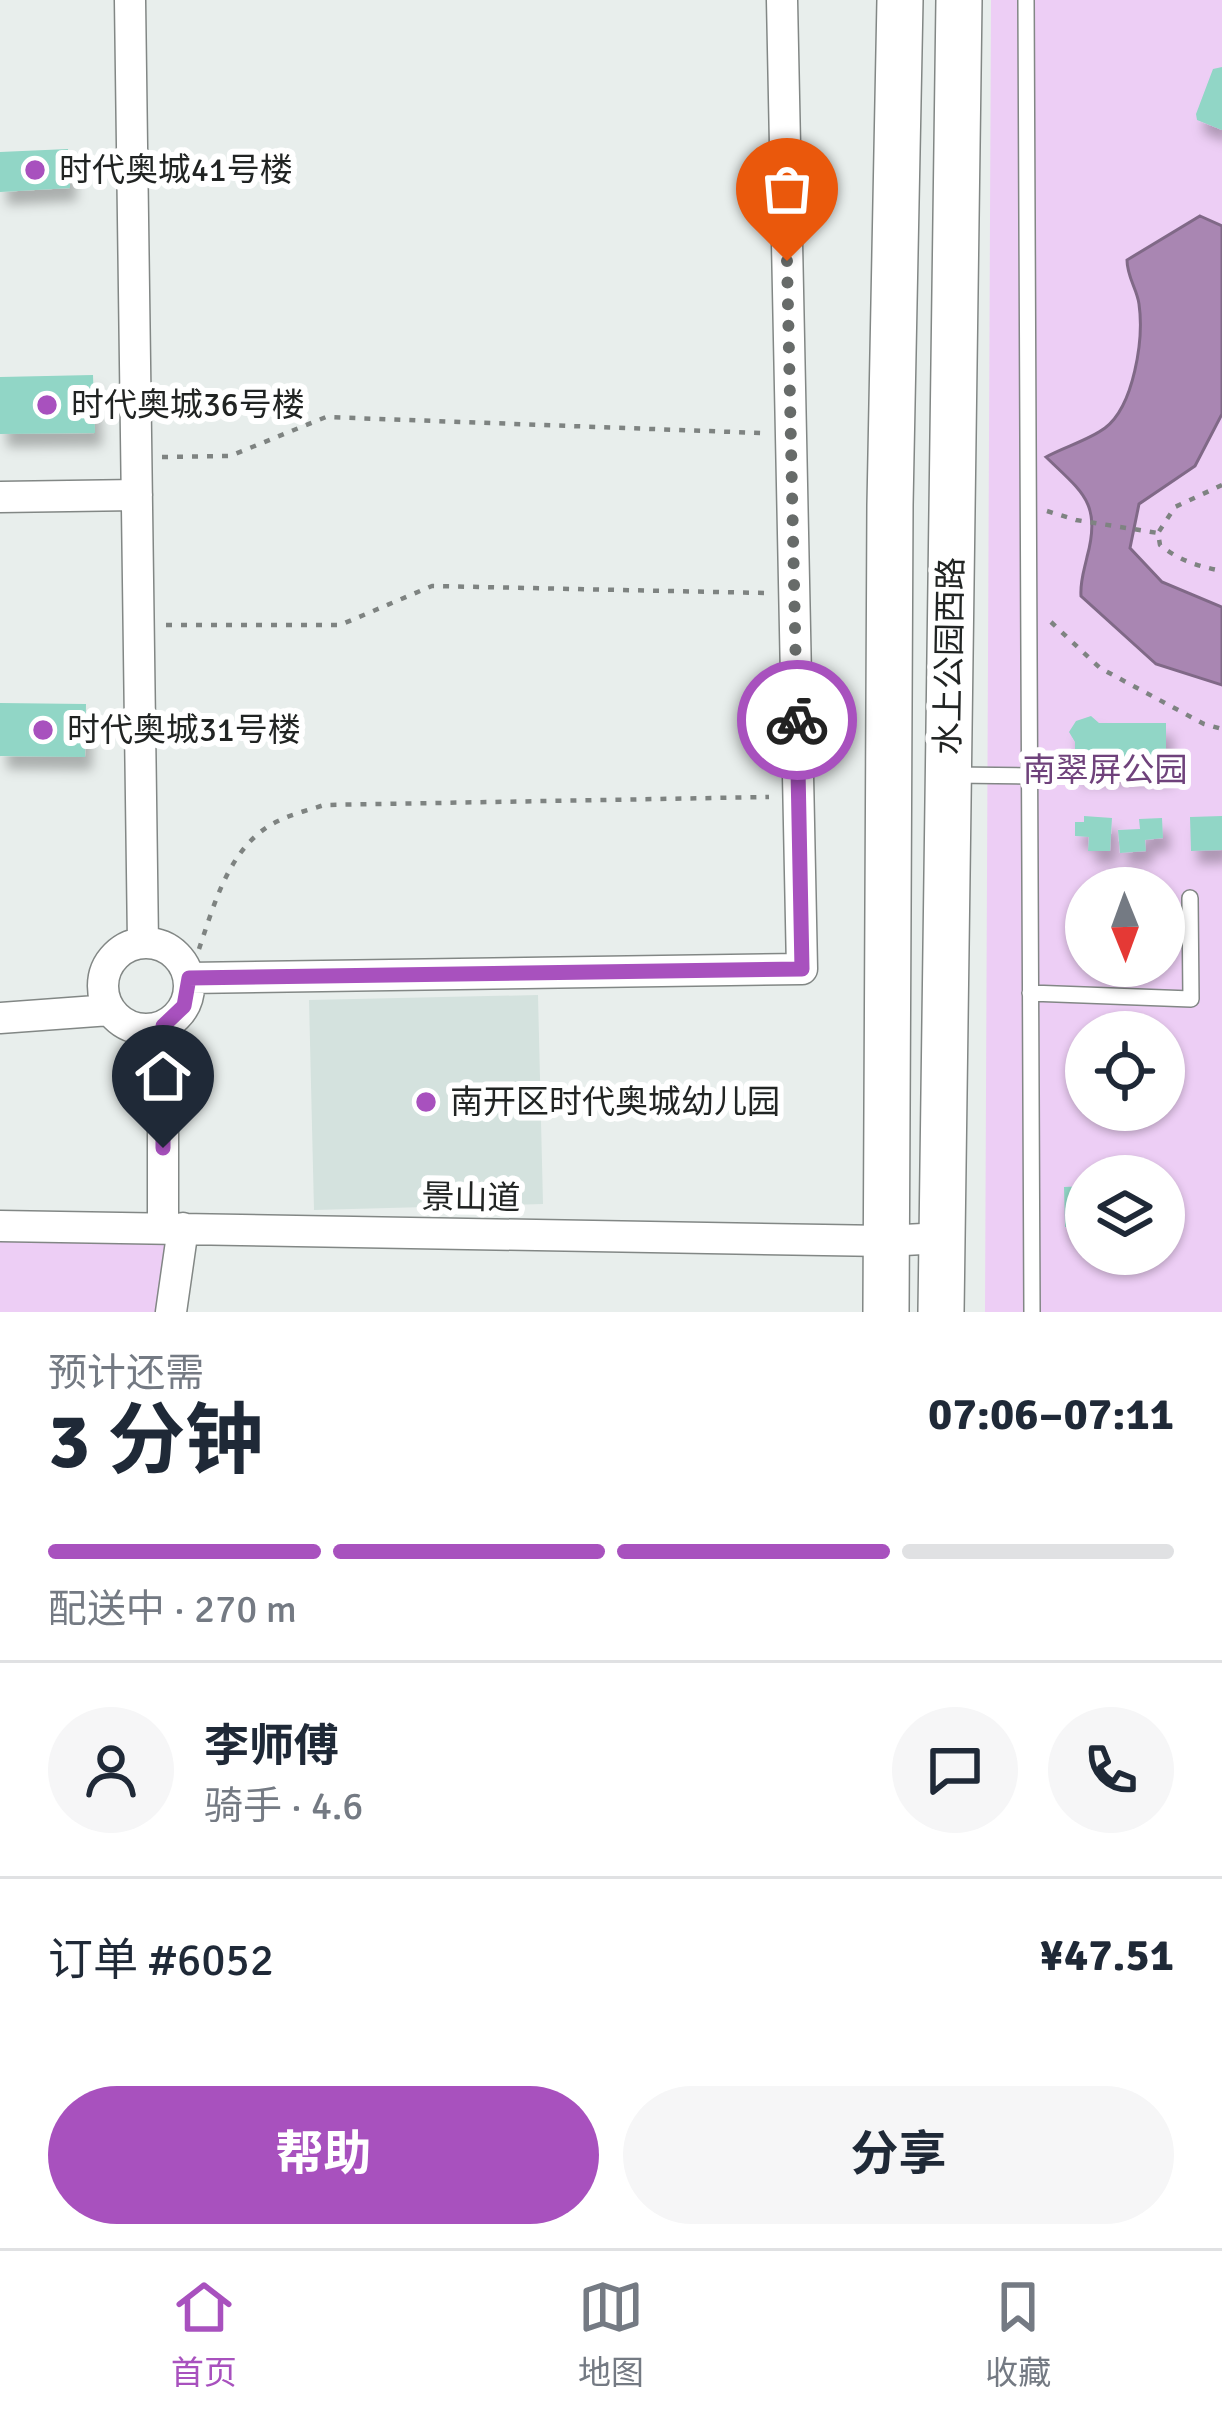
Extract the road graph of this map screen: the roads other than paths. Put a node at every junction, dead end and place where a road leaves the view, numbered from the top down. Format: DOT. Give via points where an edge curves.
graph roads {
  1 [pos="130,0"];
  2 [pos="782,0"];
  3 [pos="900,0"];
  4 [pos="959,0"];
  5 [pos="1026,0"];
  6 [pos="137,495"];
  7 [pos="0,497"];
  8 [pos="948,775"];
  9 [pos="1029,776"];
  10 [pos="1190,898"];
  11 [pos="143,943"];
  12 [pos="189,978"];
  13 [pos="1030,993"];
  14 [pos="110,1010"];
  15 [pos="0,1018"];
  16 [pos="163,1026"];
  17 [pos="0,1226"];
  18 [pos="173,1228"];
  19 [pos="942,1238"];
  20 [pos="885,1241"];
  21 [pos="171,1312"];
  22 [pos="886,1312"];
  23 [pos="941,1312"];
  24 [pos="1031,1312"];
  1 -- 6 [label="street"];
  2 -- 12 [label="street" via="802,969"];
  3 -- 20 [label="main road, 水上公园西路"];
  4 -- 8 [label="main road, 水上公园西路"];
  5 -- 9 [label="lane"];
  6 -- 7 [label="street"];
  6 -- 11 [label="street"];
  8 -- 9 [label="lane"];
  8 -- 19 [label="main road, 水上公园西路"];
  9 -- 13 [label="lane"];
  10 -- 13 [label="lane" via="1191,999"];
  11 -- 12 [label="street" via="177,956"];
  11 -- 14 [label="street" via="108,967"];
  12 -- 16 [label="street" via="184,1006"];
  13 -- 24 [label="lane"];
  14 -- 15 [label="street"];
  14 -- 16 [label="street" via="134,1027"];
  16 -- 18 [label="street"];
  17 -- 18 [label="street, 景山道"];
  18 -- 20 [label="street, 景山道"];
  18 -- 21 [label="street"];
  19 -- 20 [label="street, 景山道"];
  19 -- 23 [label="main road, 水上公园西路"];
  20 -- 22 [label="main road, 水上公园西路"];
}
